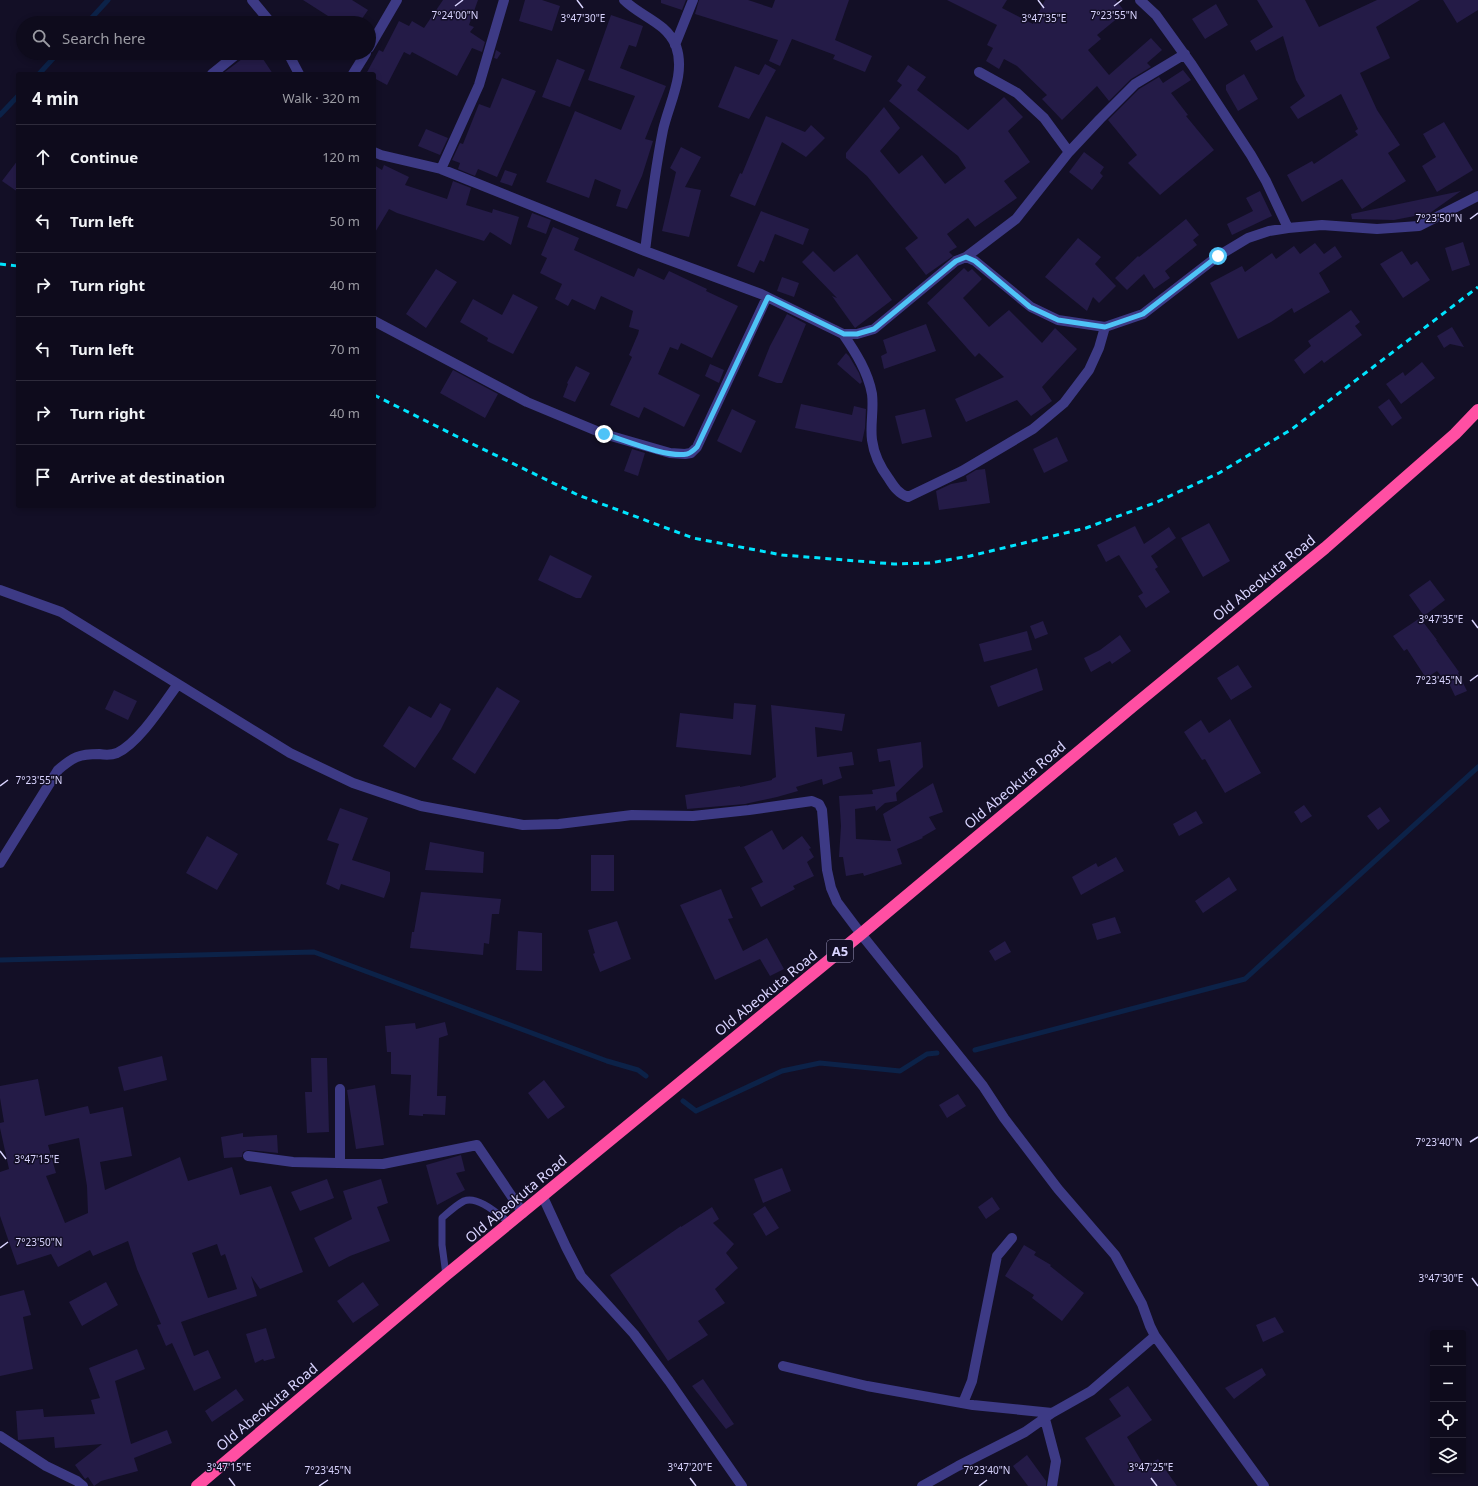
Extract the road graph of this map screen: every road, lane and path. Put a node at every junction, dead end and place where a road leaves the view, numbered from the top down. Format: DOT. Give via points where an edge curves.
graph roads {
  1 [pos="252,0"];
  2 [pos="397,0"];
  3 [pos="504,0"];
  4 [pos="624,0"];
  5 [pos="693,0"];
  6 [pos="1140,0"];
  7 [pos="265,16"];
  8 [pos="376,36"];
  9 [pos="675,46"];
  10 [pos="1184,54"];
  11 [pos="229,60"];
  12 [pos="292,60"];
  13 [pos="362,60"];
  14 [pos="214,72"];
  15 [pos="298,72"];
  16 [pos="355,72"];
  17 [pos="979,72"];
  18 [pos="1069,152"];
  19 [pos="376,153"];
  20 [pos="441,169"];
  21 [pos="1478,196"];
  22 [pos="1288,228"];
  23 [pos="646,251"];
  24 [pos="966,257"];
  25 [pos="768,297"];
  26 [pos="376,323"];
  27 [pos="1105,327"];
  28 [pos="844,334"];
  29 [pos="1478,410"];
  30 [pos="0,590"];
  31 [pos="178,684"];
  32 [pos="0,864"];
  33 [pos="861,934"];
  34 [pos="340,1089"];
  35 [pos="248,1156"];
  36 [pos="340,1163"];
  37 [pos="542,1197"];
  38 [pos="523,1213"];
  39 [pos="510,1223"];
  40 [pos="1012,1238"];
  41 [pos="446,1275"];
  42 [pos="1155,1336"];
  43 [pos="783,1366"];
  44 [pos="963,1403"];
  45 [pos="1049,1416"];
  46 [pos="0,1436"];
  47 [pos="83,1486"];
  48 [pos="197,1486"];
  49 [pos="742,1486"];
  50 [pos="922,1486"];
  51 [pos="1052,1486"];
  52 [pos="1264,1486"];
  1 -- 7 [label="street"];
  2 -- 8 [label="street"];
  3 -- 20 [label="street" via="479,85"];
  4 -- 9 [label="street" via="634,10 664,29"];
  5 -- 9 [label="street"];
  6 -- 10 [label="street" via="1156,15"];
  9 -- 23 [label="street" via="680,61 663,129"];
  10 -- 18 [label="street" via="1135,84"];
  10 -- 22 [label="street" via="1251,155"];
  11 -- 14 [label="street"];
  12 -- 15 [label="street"];
  13 -- 16 [label="street"];
  17 -- 18 [label="street" via="1017,93 1044,118"];
  18 -- 24 [label="street" via="1016,219"];
  19 -- 20 [label="street"];
  20 -- 23 [label="street"];
  21 -- 22 [label="street" via="1419,226 1377,229 1322,225"];
  22 -- 27 [label="street" via="1248,238 1218,256 1143,314"];
  23 -- 25 [label="street"];
  24 -- 27 [label="street" via="975,261 1030,307 1058,320"];
  24 -- 28 [label="street" via="956,261 874,329 857,334"];
  25 -- 26 [label="street" via="697,447 691,453 685,454 670,453 604,434 527,402"];
  25 -- 28 [label="street"];
  27 -- 28 [label="street" via="1089,370 1064,403 1033,429 962,471 908,497 902,495 893,485 876,459 872,439 873,406 868,378"];
  29 -- 33 [label="highway, Old Abeokuta Road / A5" via="1456,434 1325,548"];
  30 -- 31 [label="street" via="61,612"];
  31 -- 32 [label="street" via="128,746 110,755 86,754 70,760 58,770"];
  31 -- 33 [label="street" via="290,753 353,783 421,806 456,813 523,824 559,824 632,814 692,816 812,801 819,804 822,810 831,888 837,902"];
  33 -- 37 [label="highway, Old Abeokuta Road / A5"];
  33 -- 42 [label="street" via="984,1086 1004,1118 1058,1189 1115,1255 1142,1304"];
  34 -- 36 [label="street"];
  35 -- 36 [label="street" via="293,1162"];
  36 -- 38 [label="street" via="383,1164 477,1145"];
  37 -- 38 [label="highway, Old Abeokuta Road / A5"];
  37 -- 49 [label="street" via="581,1276 634,1334"];
  38 -- 39 [label="highway, Old Abeokuta Road / A5"];
  39 -- 41 [label="highway, Old Abeokuta Road / A5"];
  39 -- 41 [label="lane" via="475,1200 466,1200 453,1208 442,1218"];
  40 -- 44 [label="street" via="997,1256 972,1381"];
  41 -- 48 [label="highway, Old Abeokuta Road / A5"];
  42 -- 45 [label="street" via="1091,1391"];
  42 -- 52 [label="street"];
  43 -- 44 [label="street" via="868,1386"];
  44 -- 45 [label="street"];
  45 -- 50 [label="street" via="1025,1432"];
  45 -- 51 [label="street" via="1056,1461"];
  46 -- 47 [label="street"];
}
